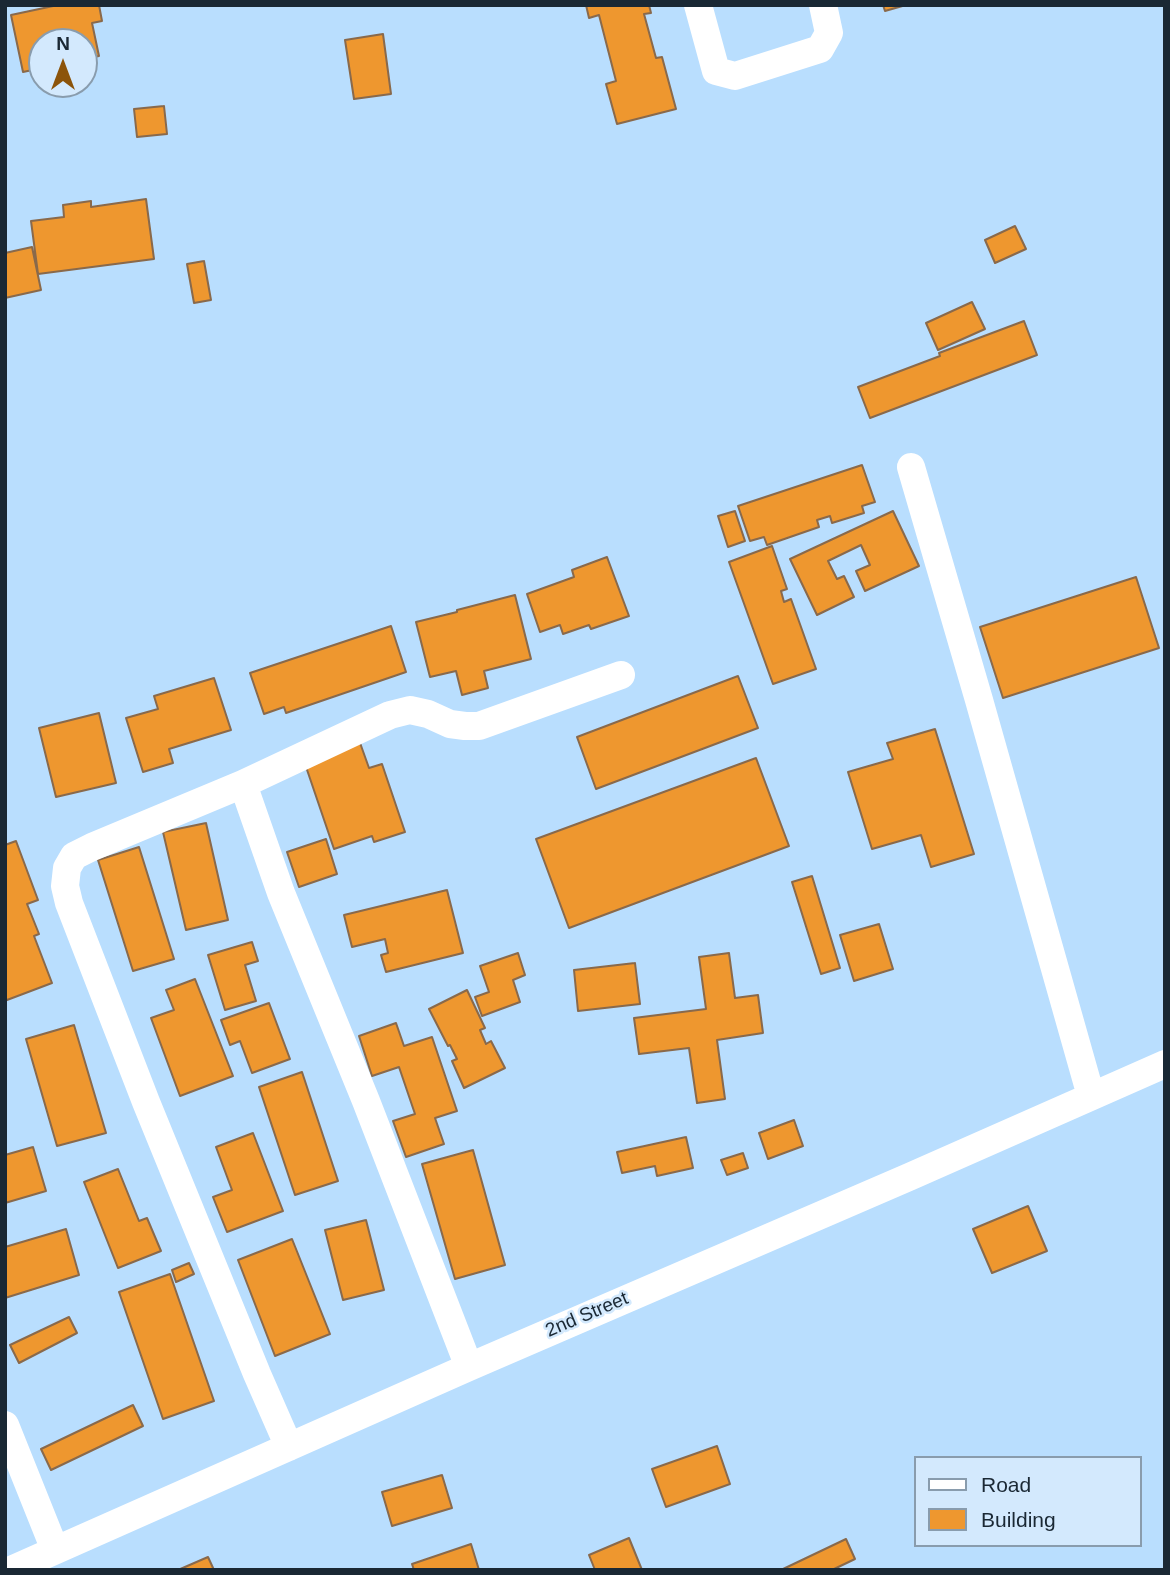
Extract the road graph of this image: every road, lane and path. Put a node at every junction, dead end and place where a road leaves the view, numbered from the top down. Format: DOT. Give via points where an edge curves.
graph roads {
  1 [pos="698,5"];
  2 [pos="823,5"];
  3 [pos="911,467"];
  4 [pos="621,675"];
  5 [pos="243,785"];
  6 [pos="1165,1064"];
  7 [pos="1091,1096"];
  8 [pos="469,1367"];
  9 [pos="5,1425"];
  10 [pos="289,1447"];
  11 [pos="55,1550"];
  12 [pos="11,1570"];
  1 -- 2 [label="street" via="716,71 735,76 820,49 829,33"];
  3 -- 7 [label="street"];
  4 -- 5 [label="street" via="480,726 450,724 410,710 390,715"];
  5 -- 8 [label="street" via="281,893"];
  5 -- 10 [label="street" via="74,856 65,886 146,1102"];
  6 -- 7 [label="street, 2nd Street"];
  7 -- 8 [label="street, 2nd Street"];
  8 -- 10 [label="street, 2nd Street"];
  9 -- 11 [label="street"];
  10 -- 11 [label="street, 2nd Street"];
  11 -- 12 [label="street, 2nd Street"];
}
